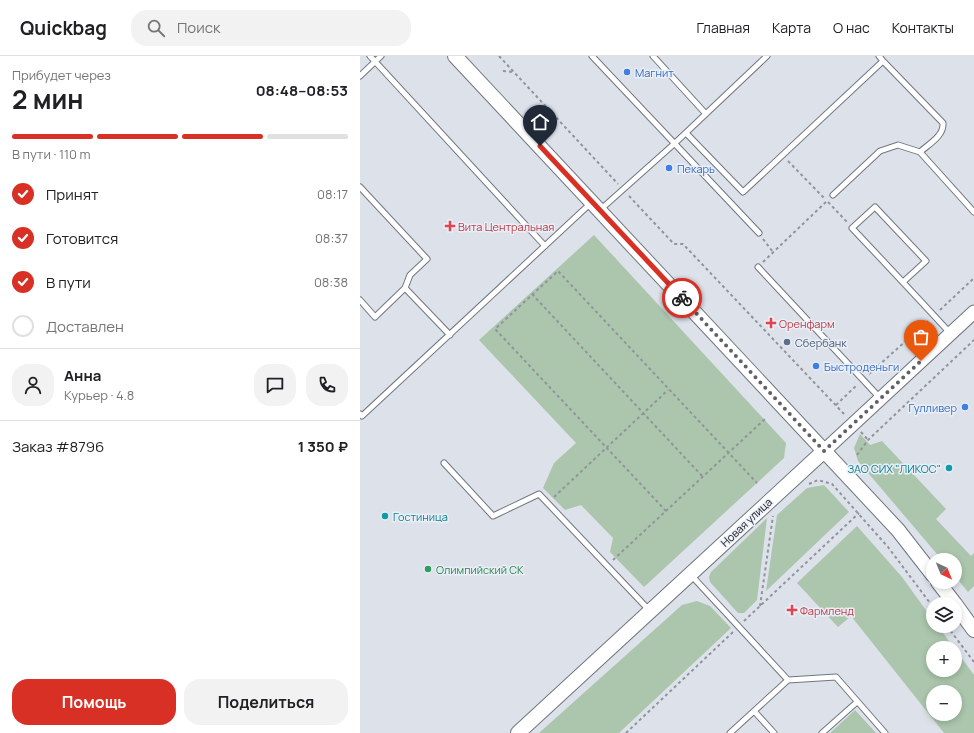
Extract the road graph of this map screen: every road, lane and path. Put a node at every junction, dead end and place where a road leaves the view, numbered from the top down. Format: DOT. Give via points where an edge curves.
graph roads {
  1 [pos="370,56"];
  2 [pos="381,56"];
  3 [pos="455,56"];
  4 [pos="499,56"];
  5 [pos="592,56"];
  6 [pos="653,56"];
  7 [pos="767,56"];
  8 [pos="878,56"];
  9 [pos="883,61"];
  10 [pos="375,62"];
  11 [pos="503,71"];
  12 [pos="513,72"];
  13 [pos="360,76"];
  14 [pos="706,114"];
  15 [pos="686,134"];
  16 [pos="674,144"];
  17 [pos="920,152"];
  18 [pos="783,156"];
  19 [pos="360,187"];
  20 [pos="623,190"];
  21 [pos="832,195"];
  22 [pos="826,201"];
  23 [pos="974,202"];
  24 [pos="596,206"];
  25 [pos="969,206"];
  26 [pos="974,212"];
  27 [pos="852,228"];
  28 [pos="759,233"];
  29 [pos="545,246"];
  30 [pos="773,252"];
  31 [pos="758,267"];
  32 [pos="974,278"];
  33 [pos="903,282"];
  34 [pos="406,288"];
  35 [pos="532,294"];
  36 [pos="360,300"];
  37 [pos="974,312"];
  38 [pos="934,315"];
  39 [pos="951,334"];
  40 [pos="450,335"];
  41 [pos="974,340"];
  42 [pos="864,379"];
  43 [pos="668,390"];
  44 [pos="881,398"];
  45 [pos="643,413"];
  46 [pos="360,414"];
  47 [pos="765,420"];
  48 [pos="607,448"];
  49 [pos="824,451"];
  50 [pos="728,453"];
  51 [pos="857,455"];
  52 [pos="444,463"];
  53 [pos="703,477"];
  54 [pos="757,484"];
  55 [pos="805,486"];
  56 [pos="548,503"];
  57 [pos="666,511"];
  58 [pos="774,515"];
  59 [pos="607,566"];
  60 [pos="926,567"];
  61 [pos="690,574"];
  62 [pos="943,589"];
  63 [pos="950,597"];
  64 [pos="926,598"];
  65 [pos="760,606"];
  66 [pos="650,611"];
  67 [pos="962,614"];
  68 [pos="974,630"];
  69 [pos="952,633"];
  70 [pos="974,662"];
  71 [pos="788,680"];
  72 [pos="857,702"];
  73 [pos="754,711"];
  74 [pos="518,733"];
  75 [pos="730,733"];
  76 [pos="774,733"];
  77 [pos="822,733"];
  78 [pos="885,733"];
  1 -- 10 [label="lane"];
  2 -- 10 [label="lane"];
  3 -- 24 [label="main road"];
  4 -- 12 [label="path"];
  5 -- 16 [label="lane"];
  6 -- 14 [label="lane"];
  7 -- 14 [label="lane"];
  8 -- 9 [label="lane"];
  9 -- 17 [label="lane" via="943,123 939,135"];
  9 -- 18 [label="lane"];
  10 -- 13 [label="lane"];
  10 -- 29 [label="lane"];
  11 -- 12 [label="path"];
  12 -- 20 [label="path"];
  14 -- 15 [label="lane"];
  15 -- 16 [label="lane"];
  15 -- 18 [label="lane" via="743,192"];
  16 -- 20 [label="lane"];
  16 -- 28 [label="lane"];
  17 -- 21 [label="lane" via="898,145 880,151"];
  17 -- 25 [label="lane"];
  18 -- 22 [label="path"];
  19 -- 34 [label="lane" via="427,258 410,275"];
  20 -- 24 [label="lane"];
  20 -- 42 [label="path" via="674,244 683,244 836,405"];
  21 -- 22 [label="path"];
  22 -- 27 [label="path"];
  22 -- 30 [label="path"];
  23 -- 25 [label="lane"];
  24 -- 29 [label="lane"];
  24 -- 49 [label="main road"];
  25 -- 26 [label="lane"];
  27 -- 33 [label="lane"];
  27 -- 33 [label="lane" via="875,207 895,228 926,261"];
  28 -- 30 [label="path"];
  29 -- 40 [label="lane"];
  30 -- 31 [label="path"];
  31 -- 42 [label="lane"];
  32 -- 38 [label="path"];
  33 -- 38 [label="lane"];
  34 -- 36 [label="lane" via="375,317"];
  34 -- 40 [label="lane"];
  35 -- 43 [label="path" via="558,271"];
  35 -- 45 [label="path"];
  35 -- 48 [label="path" via="495,329"];
  37 -- 39 [label="street, Новая улица"];
  38 -- 39 [label="lane"];
  38 -- 42 [label="path"];
  39 -- 44 [label="street, Новая улица"];
  40 -- 46 [label="lane" via="362,416"];
  41 -- 51 [label="path" via="868,440"];
  42 -- 44 [label="lane"];
  43 -- 45 [label="path"];
  43 -- 50 [label="path"];
  44 -- 49 [label="street, Новая улица"];
  45 -- 48 [label="path"];
  45 -- 53 [label="path"];
  47 -- 50 [label="path"];
  48 -- 56 [label="path"];
  48 -- 57 [label="path"];
  49 -- 60 [label="main road" via="898,530"];
  49 -- 61 [label="main road, Новая улица"];
  50 -- 53 [label="path"];
  50 -- 54 [label="path"];
  52 -- 56 [label="lane" via="493,516 540,494"];
  53 -- 57 [label="path"];
  55 -- 64 [label="path" via="818,480 832,484 888,548"];
  56 -- 59 [label="lane"];
  57 -- 59 [label="path"];
  58 -- 65 [label="path"];
  59 -- 66 [label="lane"];
  61 -- 66 [label="main road, Новая улица"];
  61 -- 71 [label="lane"];
  62 -- 63 [label="main road"];
  66 -- 74 [label="main road, Новая улица"];
  67 -- 68 [label="main road"];
  69 -- 70 [label="path"];
  71 -- 72 [label="lane" via="836,677"];
  71 -- 73 [label="lane"];
  72 -- 77 [label="lane"];
  72 -- 78 [label="lane"];
  73 -- 75 [label="lane"];
  73 -- 76 [label="lane"];
}
